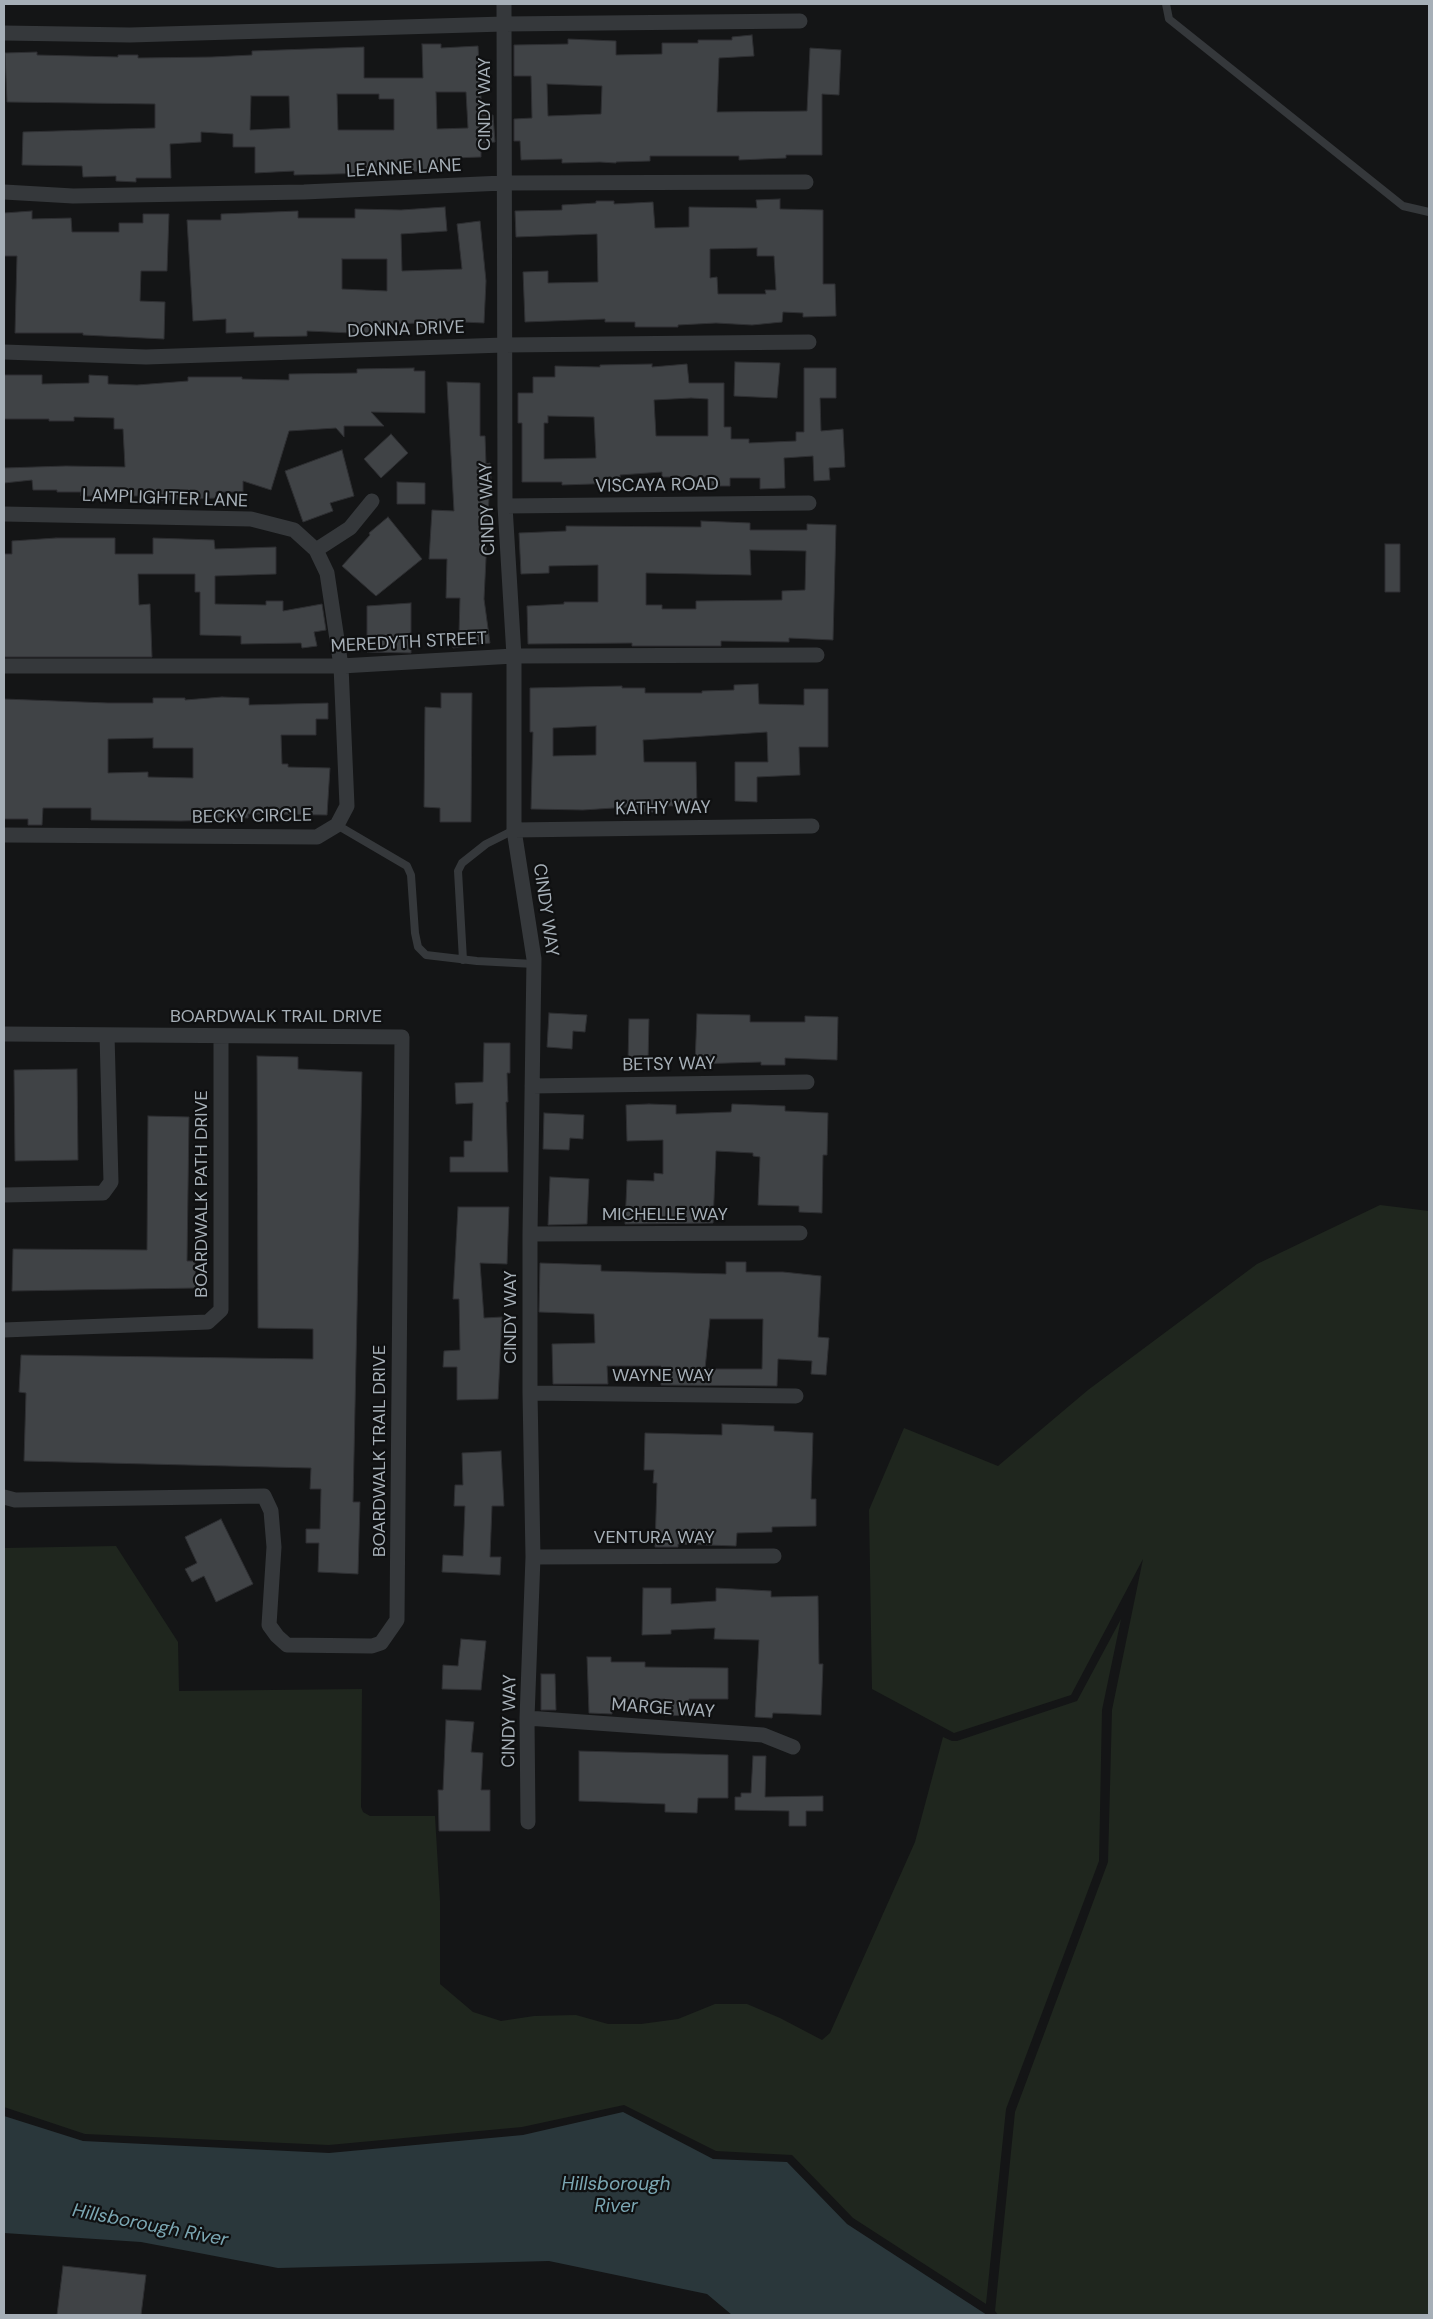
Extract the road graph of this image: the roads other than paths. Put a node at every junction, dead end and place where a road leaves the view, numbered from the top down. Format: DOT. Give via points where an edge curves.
graph roads {
  1 [pos="504,4"];
  2 [pos="1166,4"];
  3 [pos="800,21"];
  4 [pos="504,24"];
  5 [pos="4,33"];
  6 [pos="806,182"];
  7 [pos="503,183"];
  8 [pos="4,192"];
  9 [pos="1429,212"];
  10 [pos="809,342"];
  11 [pos="504,346"];
  12 [pos="4,352"];
  13 [pos="372,501"];
  14 [pos="809,503"];
  15 [pos="505,506"];
  16 [pos="4,514"];
  17 [pos="316,550"];
  18 [pos="816,655"];
  19 [pos="514,656"];
  20 [pos="4,666"];
  21 [pos="341,666"];
  22 [pos="337,826"];
  23 [pos="812,826"];
  24 [pos="514,830"];
  25 [pos="4,835"];
  26 [pos="463,960"];
  27 [pos="534,964"];
  28 [pos="4,1034"];
  29 [pos="107,1035"];
  30 [pos="221,1036"];
  31 [pos="807,1082"];
  32 [pos="532,1086"];
  33 [pos="4,1195"];
  34 [pos="800,1233"];
  35 [pos="530,1234"];
  36 [pos="4,1330"];
  37 [pos="530,1394"];
  38 [pos="796,1396"];
  39 [pos="4,1497"];
  40 [pos="774,1556"];
  41 [pos="533,1557"];
  42 [pos="527,1718"];
  43 [pos="793,1747"];
  44 [pos="528,1822"];
  1 -- 4 [label="street, CINDY WAY"];
  2 -- 9 [label="lane" via="1169,19 1403,206"];
  3 -- 4 [label="street"];
  4 -- 5 [label="street" via="130,35"];
  4 -- 7 [label="street, CINDY WAY"];
  6 -- 7 [label="street, LEANNE LANE"];
  7 -- 8 [label="street, LEANNE LANE" via="304,192 73,196"];
  7 -- 11 [label="street, CINDY WAY"];
  10 -- 11 [label="street, DONNA DRIVE"];
  11 -- 12 [label="street, DONNA DRIVE" via="146,357"];
  11 -- 15 [label="street, CINDY WAY"];
  13 -- 17 [label="street" via="350,528"];
  14 -- 15 [label="street, VISCAYA ROAD"];
  15 -- 19 [label="street, CINDY WAY"];
  16 -- 17 [label="street, LAMPLIGHTER LANE" via="252,519 294,530"];
  17 -- 21 [label="street, LAMPLIGHTER LANE" via="327,573"];
  18 -- 19 [label="street, MEREDYTH STREET"];
  19 -- 21 [label="street, MEREDYTH STREET"];
  19 -- 24 [label="street, CINDY WAY"];
  20 -- 21 [label="street, MEREDYTH STREET"];
  21 -- 22 [label="street, BECKY CIRCLE" via="347,806"];
  22 -- 25 [label="street, BECKY CIRCLE" via="316,837"];
  22 -- 26 [label="lane" via="406,866 410,875 418,947 426,955"];
  23 -- 24 [label="street, KATHY WAY"];
  24 -- 26 [label="lane" via="486,844 458,871"];
  24 -- 27 [label="street, CINDY WAY"];
  26 -- 27 [label="lane"];
  27 -- 32 [label="street, CINDY WAY"];
  28 -- 29 [label="street, BOARDWALK TRAIL DRIVE"];
  29 -- 30 [label="street, BOARDWALK TRAIL DRIVE"];
  29 -- 33 [label="street" via="111,1182 104,1193"];
  30 -- 36 [label="street, BOARDWALK PATH DRIVE" via="221,1310 208,1322"];
  30 -- 39 [label="street, BOARDWALK TRAIL DRIVE" via="402,1037 397,1620 381,1643 372,1646 287,1645 277,1636 269,1625 274,1547 271,1511 264,1496 15,1500"];
  31 -- 32 [label="street, BETSY WAY"];
  32 -- 35 [label="street, CINDY WAY"];
  34 -- 35 [label="street, MICHELLE WAY"];
  35 -- 37 [label="street, CINDY WAY"];
  37 -- 38 [label="street, WAYNE WAY"];
  37 -- 41 [label="street, CINDY WAY"];
  40 -- 41 [label="street, VENTURA WAY"];
  41 -- 42 [label="street, CINDY WAY"];
  42 -- 43 [label="street, MARGE WAY" via="763,1734"];
  42 -- 44 [label="street, CINDY WAY"];
}
